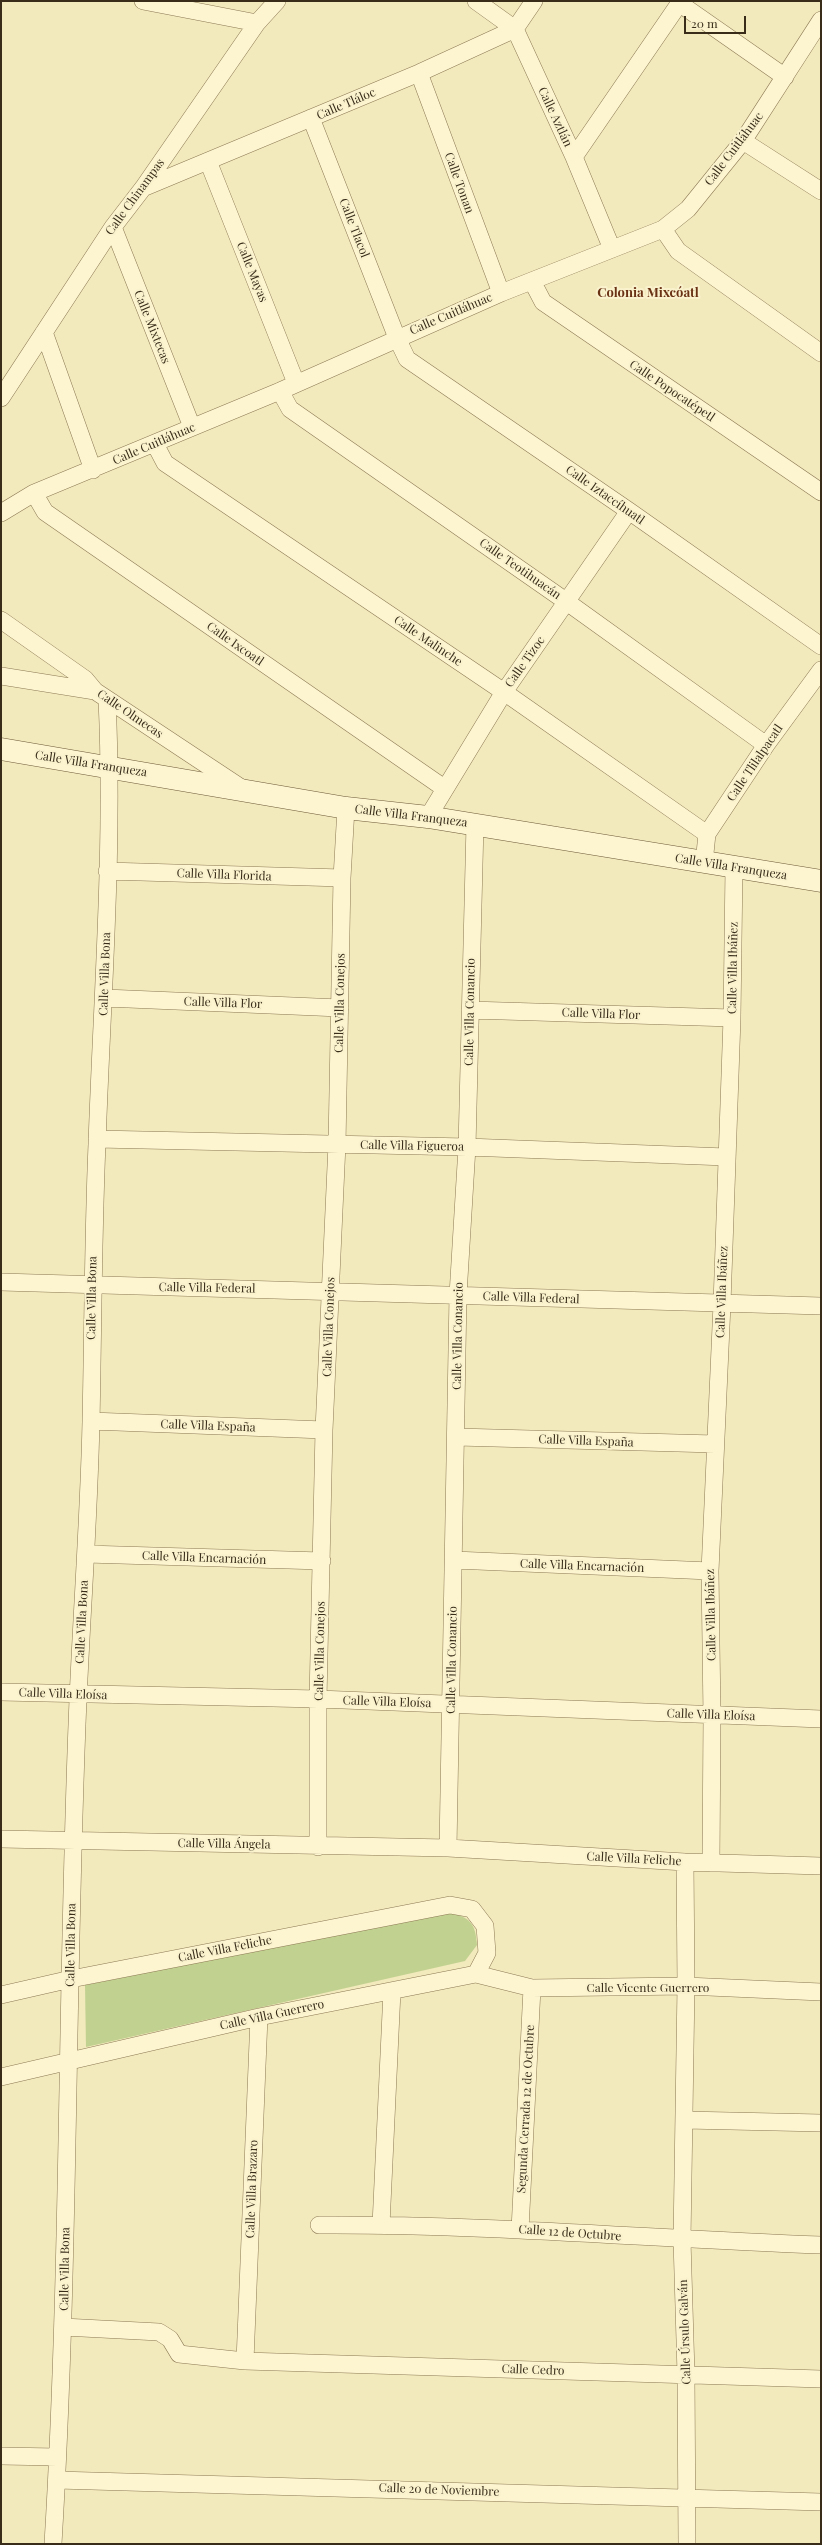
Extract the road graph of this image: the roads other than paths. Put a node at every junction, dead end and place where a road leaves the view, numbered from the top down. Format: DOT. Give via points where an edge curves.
graph roads {
  1 [pos="143,1"];
  2 [pos="277,1"];
  3 [pos="476,1"];
  4 [pos="534,1"];
  5 [pos="680,2"];
  6 [pos="821,20"];
  7 [pos="258,23"];
  8 [pos="514,29"];
  9 [pos="419,73"];
  10 [pos="785,77"];
  11 [pos="312,118"];
  12 [pos="743,141"];
  13 [pos="574,157"];
  14 [pos="208,161"];
  15 [pos="143,188"];
  16 [pos="821,191"];
  17 [pos="113,227"];
  18 [pos="663,229"];
  19 [pos="612,249"];
  20 [pos="532,281"];
  21 [pos="502,292"];
  22 [pos="44,332"];
  23 [pos="397,338"];
  24 [pos="821,353"];
  25 [pos="296,383"];
  26 [pos="280,391"];
  27 [pos="1,398"];
  28 [pos="192,427"];
  29 [pos="155,444"];
  30 [pos="93,470"];
  31 [pos="821,492"];
  32 [pos="34,493"];
  33 [pos="629,511"];
  34 [pos="1,513"];
  35 [pos="568,602"];
  36 [pos="1,620"];
  37 [pos="821,646"];
  38 [pos="821,670"];
  39 [pos="1,676"];
  40 [pos="504,692"];
  41 [pos="101,695"];
  42 [pos="766,745"];
  43 [pos="1,749"];
  44 [pos="110,766"];
  45 [pos="444,788"];
  46 [pos="244,789"];
  47 [pos="346,808"];
  48 [pos="428,817"];
  49 [pos="475,824"];
  50 [pos="707,834"];
  51 [pos="704,864"];
  52 [pos="734,868"];
  53 [pos="107,871"];
  54 [pos="342,878"];
  55 [pos="821,879"];
  56 [pos="105,998"];
  57 [pos="340,1008"];
  58 [pos="470,1010"];
  59 [pos="732,1018"];
  60 [pos="97,1139"];
  61 [pos="337,1144"];
  62 [pos="467,1147"];
  63 [pos="726,1157"];
  64 [pos="1,1282"];
  65 [pos="92,1285"];
  66 [pos="330,1291"];
  67 [pos="458,1296"];
  68 [pos="722,1304"];
  69 [pos="821,1306"];
  70 [pos="91,1421"];
  71 [pos="324,1430"];
  72 [pos="457,1437"];
  73 [pos="715,1444"];
  74 [pos="86,1554"];
  75 [pos="454,1560"];
  76 [pos="322,1561"];
  77 [pos="710,1571"];
  78 [pos="1,1692"];
  79 [pos="78,1695"];
  80 [pos="318,1699"];
  81 [pos="451,1705"];
  82 [pos="712,1716"];
  83 [pos="821,1719"];
  84 [pos="1,1839"];
  85 [pos="72,1841"];
  86 [pos="318,1847"];
  87 [pos="448,1848"];
  88 [pos="685,1862"];
  89 [pos="710,1863"];
  90 [pos="821,1866"];
  91 [pos="476,1974"];
  92 [pos="71,1979"];
  93 [pos="686,1986"];
  94 [pos="532,1988"];
  95 [pos="392,1991"];
  96 [pos="821,1992"];
  97 [pos="1,1995"];
  98 [pos="260,2017"];
  99 [pos="69,2061"];
  100 [pos="1,2077"];
  101 [pos="685,2120"];
  102 [pos="821,2123"];
  103 [pos="319,2225"];
  104 [pos="381,2225"];
  105 [pos="520,2230"];
  106 [pos="682,2240"];
  107 [pos="821,2245"];
  108 [pos="63,2326"];
  109 [pos="245,2361"];
  110 [pos="686,2374"];
  111 [pos="821,2379"];
  112 [pos="1,2456"];
  113 [pos="57,2458"];
  114 [pos="57,2480"];
  115 [pos="687,2497"];
  116 [pos="821,2502"];
  117 [pos="53,2544"];
  118 [pos="687,2544"];
  1 -- 7 [label="street"];
  2 -- 7 [label="street, Calle Chinampas"];
  3 -- 8 [label="street, Calle Aztlán"];
  4 -- 8 [label="street, Calle Tláloc"];
  5 -- 10 [label="street"];
  5 -- 13 [label="street"];
  6 -- 10 [label="street, Calle Cuitláhuac"];
  7 -- 15 [label="street, Calle Chinampas"];
  8 -- 9 [label="street, Calle Tláloc"];
  8 -- 13 [label="street, Calle Aztlán"];
  9 -- 11 [label="street, Calle Tláloc"];
  9 -- 21 [label="street, Calle Tonan"];
  10 -- 12 [label="street, Calle Cuitláhuac"];
  11 -- 14 [label="street, Calle Tláloc"];
  11 -- 23 [label="street, Calle Tlacol"];
  12 -- 16 [label="street"];
  12 -- 18 [label="street, Calle Cuitláhuac" via="688,209"];
  13 -- 19 [label="street, Calle Aztlán"];
  14 -- 15 [label="street, Calle Tláloc"];
  14 -- 25 [label="street, Calle Mayas"];
  15 -- 17 [label="street, Calle Chinampas"];
  17 -- 22 [label="street, Calle Chinampas"];
  17 -- 28 [label="street, Calle Mixtecas"];
  18 -- 19 [label="street, Calle Cuitláhuac"];
  18 -- 24 [label="street" via="678,251"];
  19 -- 20 [label="street, Calle Cuitláhuac"];
  20 -- 21 [label="street, Calle Cuitláhuac"];
  20 -- 31 [label="street, Calle Popocatépetl" via="543,302"];
  21 -- 23 [label="street, Calle Cuitláhuac"];
  22 -- 27 [label="street, Calle Chinampas"];
  22 -- 30 [label="street"];
  23 -- 25 [label="street, Calle Cuitláhuac"];
  23 -- 33 [label="street, Calle Iztaccíhuatl" via="407,359"];
  25 -- 26 [label="street, Calle Cuitláhuac"];
  26 -- 28 [label="street, Calle Cuitláhuac"];
  26 -- 35 [label="street, Calle Teotihuacán" via="290,410"];
  28 -- 29 [label="street, Calle Cuitláhuac"];
  29 -- 30 [label="street, Calle Cuitláhuac"];
  29 -- 40 [label="street, Calle Malinche" via="165,463"];
  30 -- 32 [label="street, Calle Cuitláhuac"];
  32 -- 34 [label="street, Calle Cuitláhuac"];
  32 -- 45 [label="street, Calle Ixcoatl" via="45,512"];
  33 -- 35 [label="street, Calle Tizoc"];
  33 -- 37 [label="street, Calle Iztaccíhuatl"];
  35 -- 40 [label="street, Calle Tizoc"];
  35 -- 42 [label="street, Calle Teotihuacán"];
  36 -- 41 [label="street, Calle Olmecas" via="85,678"];
  38 -- 42 [label="street, Calle Tlilalpacatl"];
  39 -- 41 [label="street"];
  40 -- 45 [label="street, Calle Tizoc"];
  40 -- 50 [label="street, Calle Malinche"];
  41 -- 44 [label="street, Calle Villa Bona"];
  41 -- 46 [label="street, Calle Olmecas"];
  42 -- 50 [label="street, Calle Tlilalpacatl"];
  43 -- 44 [label="street, Calle Villa Franqueza"];
  44 -- 46 [label="street, Calle Villa Franqueza"];
  44 -- 53 [label="street, Calle Villa Bona"];
  45 -- 48 [label="street, Calle Tizoc"];
  46 -- 47 [label="street, Calle Villa Franqueza"];
  47 -- 48 [label="street, Calle Villa Franqueza"];
  47 -- 54 [label="street, Calle Villa Conejos"];
  48 -- 49 [label="street, Calle Villa Franqueza"];
  49 -- 51 [label="street, Calle Villa Franqueza"];
  49 -- 58 [label="street, Calle Villa Conancio"];
  50 -- 51 [label="street, Calle Tlilalpacatl"];
  51 -- 52 [label="street, Calle Villa Franqueza"];
  52 -- 55 [label="street, Calle Villa Franqueza"];
  52 -- 59 [label="street, Calle Villa Ibáñez"];
  53 -- 54 [label="street, Calle Villa Florida"];
  53 -- 56 [label="street, Calle Villa Bona"];
  54 -- 57 [label="street, Calle Villa Conejos"];
  56 -- 57 [label="street, Calle Villa Flor"];
  56 -- 60 [label="street, Calle Villa Bona"];
  57 -- 61 [label="street, Calle Villa Conejos"];
  58 -- 59 [label="street, Calle Villa Flor"];
  58 -- 62 [label="street, Calle Villa Conancio"];
  59 -- 63 [label="street, Calle Villa Ibáñez"];
  60 -- 61 [label="street, Calle Villa Figueroa"];
  60 -- 65 [label="street, Calle Villa Bona"];
  61 -- 62 [label="street, Calle Villa Figueroa"];
  61 -- 66 [label="street, Calle Villa Conejos"];
  62 -- 63 [label="street, Calle Villa Figueroa"];
  62 -- 67 [label="street, Calle Villa Conancio"];
  63 -- 68 [label="street, Calle Villa Ibáñez"];
  64 -- 65 [label="street, Calle Villa Federal"];
  65 -- 66 [label="street, Calle Villa Federal"];
  65 -- 70 [label="street, Calle Villa Bona"];
  66 -- 67 [label="street, Calle Villa Federal"];
  66 -- 71 [label="street, Calle Villa Conejos"];
  67 -- 68 [label="street, Calle Villa Federal"];
  67 -- 72 [label="street, Calle Villa Conancio"];
  68 -- 69 [label="street, Calle Villa Federal"];
  68 -- 73 [label="street, Calle Villa Ibáñez"];
  70 -- 71 [label="street, Calle Villa España"];
  70 -- 74 [label="street, Calle Villa Bona"];
  71 -- 76 [label="street, Calle Villa Conejos"];
  72 -- 73 [label="street, Calle Villa España"];
  72 -- 75 [label="street, Calle Villa Conancio"];
  73 -- 77 [label="street, Calle Villa Ibáñez"];
  74 -- 76 [label="street, Calle Villa Encarnación"];
  74 -- 79 [label="street, Calle Villa Bona"];
  75 -- 77 [label="street, Calle Villa Encarnación"];
  75 -- 81 [label="street, Calle Villa Conancio"];
  76 -- 80 [label="street, Calle Villa Conejos"];
  77 -- 82 [label="street, Calle Villa Ibáñez"];
  78 -- 79 [label="street, Calle Villa Eloísa"];
  79 -- 80 [label="street, Calle Villa Eloísa"];
  79 -- 85 [label="street, Calle Villa Bona"];
  80 -- 81 [label="street, Calle Villa Eloísa"];
  80 -- 86 [label="street, Calle Villa Conejos"];
  81 -- 82 [label="street, Calle Villa Eloísa"];
  81 -- 87 [label="street, Calle Villa Conancio"];
  82 -- 83 [label="street, Calle Villa Eloísa"];
  82 -- 89 [label="street"];
  84 -- 85 [label="street, Calle Villa Ángela"];
  85 -- 86 [label="street, Calle Villa Ángela"];
  85 -- 92 [label="street, Calle Villa Bona"];
  86 -- 87 [label="street, Calle Villa Ángela"];
  87 -- 88 [label="street, Calle Villa Feliche"];
  88 -- 89 [label="street, Calle Villa Feliche"];
  88 -- 93 [label="street, Calle Úrsulo Galván"];
  89 -- 90 [label="street, Calle Villa Feliche"];
  91 -- 92 [label="street, Calle Villa Feliche" via="487,1953 485,1926 472,1909 450,1904"];
  91 -- 94 [label="street, Calle Vicente Guerrero"];
  91 -- 95 [label="street, Calle Villa Guerrero"];
  92 -- 97 [label="street, Calle Villa Feliche"];
  92 -- 99 [label="street, Calle Villa Bona"];
  93 -- 94 [label="street, Calle Vicente Guerrero"];
  93 -- 96 [label="street, Calle Vicente Guerrero"];
  93 -- 101 [label="street, Calle Úrsulo Galván"];
  94 -- 105 [label="street, Segunda Cerrada 12 de Octubre"];
  95 -- 98 [label="street, Calle Villa Guerrero"];
  95 -- 104 [label="street"];
  98 -- 99 [label="street, Calle Villa Guerrero"];
  98 -- 109 [label="street, Calle Villa Brazaro"];
  99 -- 100 [label="street"];
  99 -- 108 [label="street, Calle Villa Bona"];
  101 -- 102 [label="street"];
  101 -- 106 [label="street, Calle Úrsulo Galván"];
  103 -- 104 [label="street, Calle 12 de Octubre"];
  104 -- 105 [label="street, Calle 12 de Octubre"];
  105 -- 106 [label="street, Calle 12 de Octubre"];
  106 -- 107 [label="street, Calle 12 de Octubre"];
  106 -- 110 [label="street, Calle Úrsulo Galván"];
  108 -- 109 [label="street, Calle Cedro" via="158,2332 170,2339 179,2354"];
  108 -- 113 [label="street, Calle Villa Bona"];
  109 -- 110 [label="street, Calle Cedro"];
  110 -- 111 [label="street, Calle Cedro"];
  110 -- 115 [label="street, Calle Úrsulo Galván"];
  112 -- 113 [label="street"];
  113 -- 114 [label="street, Calle Villa Bona"];
  114 -- 115 [label="street, Calle 20 de Noviembre"];
  114 -- 117 [label="street, Calle Villa Bona"];
  115 -- 116 [label="street, Calle 20 de Noviembre"];
  115 -- 118 [label="street, Calle Úrsulo Galván"];
}
